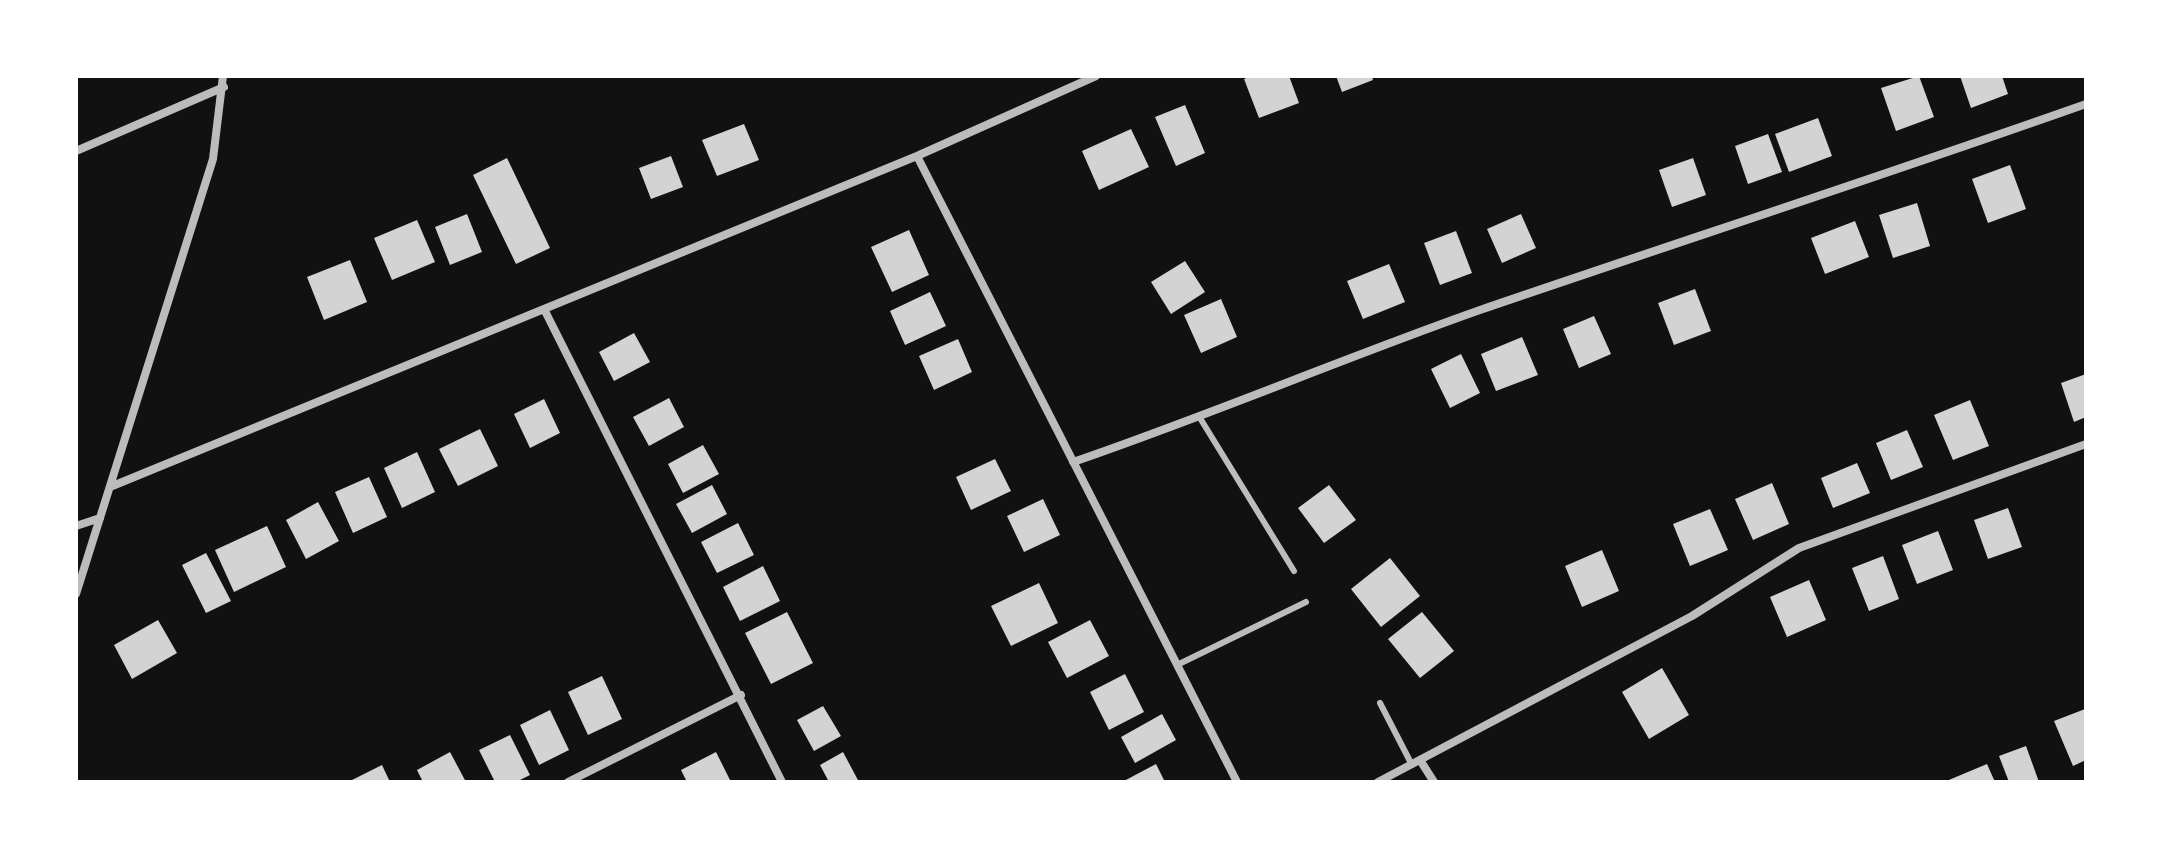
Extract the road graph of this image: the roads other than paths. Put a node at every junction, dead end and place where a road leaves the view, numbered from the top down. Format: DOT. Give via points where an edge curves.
graph roads {
  1 [pos="223,76"];
  2 [pos="1096,76"];
  3 [pos="224,87"];
  4 [pos="2086,104"];
  5 [pos="76,151"];
  6 [pos="917,156"];
  7 [pos="544,309"];
  8 [pos="1200,418"];
  9 [pos="2086,444"];
  10 [pos="1073,462"];
  11 [pos="110,487"];
  12 [pos="100,518"];
  13 [pos="76,526"];
  14 [pos="1294,571"];
  15 [pos="76,594"];
  16 [pos="1306,602"];
  17 [pos="1177,665"];
  18 [pos="741,695"];
  19 [pos="1380,703"];
  20 [pos="1416,762"];
  21 [pos="568,782"];
  22 [pos="782,782"];
  23 [pos="1237,782"];
  24 [pos="1378,782"];
  25 [pos="1434,782"];
  1 -- 3 [label="street"];
  2 -- 6 [label="street"];
  3 -- 5 [label="street"];
  3 -- 11 [label="street" via="213,159"];
  4 -- 8 [label="street" via="1478,311"];
  6 -- 7 [label="street"];
  6 -- 10 [label="street"];
  7 -- 11 [label="street"];
  7 -- 18 [label="street"];
  8 -- 10 [label="street"];
  8 -- 14 [label="lane"];
  9 -- 20 [label="street" via="1799,548 1692,616"];
  10 -- 17 [label="street"];
  11 -- 12 [label="street"];
  12 -- 13 [label="street"];
  12 -- 15 [label="street"];
  16 -- 17 [label="lane"];
  17 -- 23 [label="street"];
  18 -- 21 [label="street"];
  18 -- 22 [label="street"];
  19 -- 20 [label="lane"];
  20 -- 24 [label="street"];
  20 -- 25 [label="street"];
}
